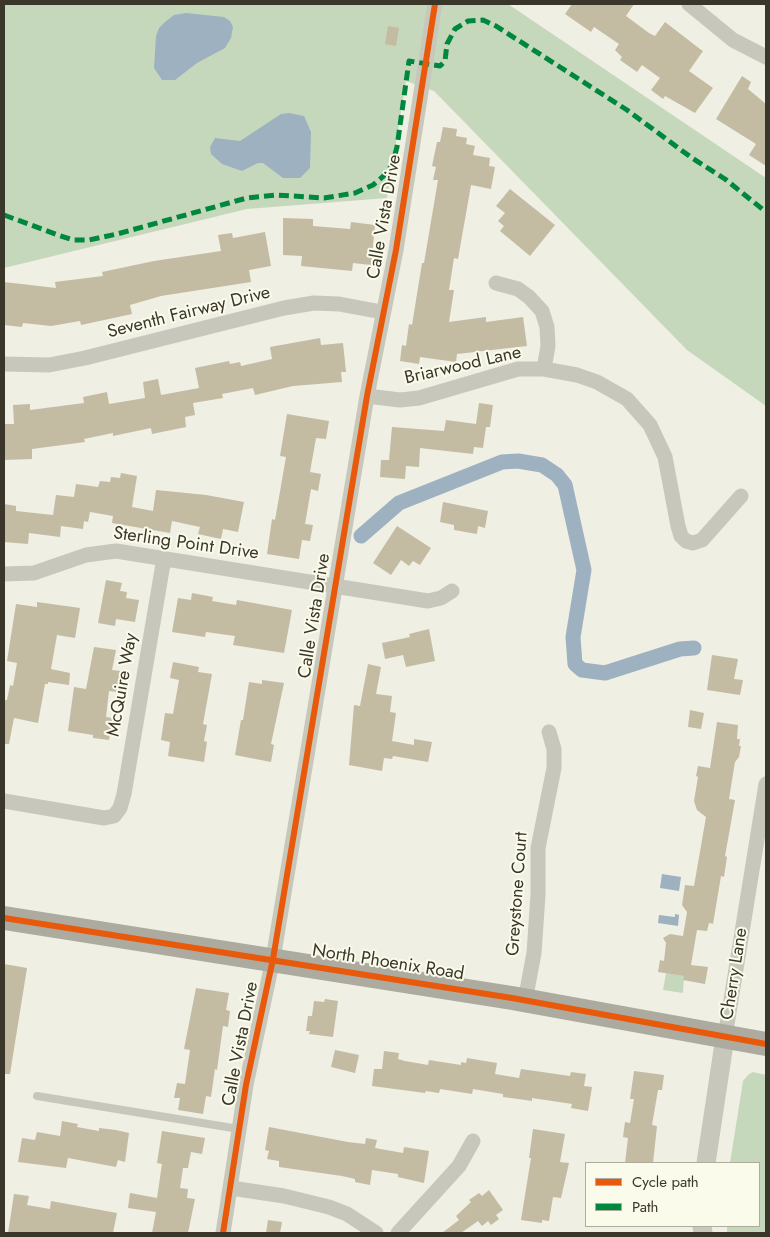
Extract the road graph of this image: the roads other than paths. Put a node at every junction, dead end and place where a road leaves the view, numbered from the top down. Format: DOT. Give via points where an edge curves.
graph roads {
  1 [pos="436,4"];
  2 [pos="689,4"];
  3 [pos="766,57"];
  4 [pos="496,283"];
  5 [pos="382,312"];
  6 [pos="4,364"];
  7 [pos="544,369"];
  8 [pos="367,396"];
  9 [pos="740,496"];
  10 [pos="164,558"];
  11 [pos="4,574"];
  12 [pos="335,586"];
  13 [pos="452,591"];
  14 [pos="549,732"];
  15 [pos="766,784"];
  16 [pos="4,801"];
  17 [pos="4,918"];
  18 [pos="273,959"];
  19 [pos="526,1001"];
  20 [pos="725,1037"];
  21 [pos="766,1044"];
  22 [pos="37,1096"];
  23 [pos="240,1129"];
  24 [pos="473,1141"];
  25 [pos="706,1162"];
  26 [pos="231,1188"];
  27 [pos="223,1233"];
  28 [pos="376,1233"];
  29 [pos="398,1233"];
  1 -- 5 [label="street, Calle Vista Drive" via="396,250"];
  2 -- 3 [label="street" via="733,40"];
  4 -- 7 [label="street" via="518,289 542,311 548,346"];
  5 -- 6 [label="street, Seventh Fairway Drive" via="314,303 85,358 48,365"];
  5 -- 8 [label="street, Calle Vista Drive"];
  7 -- 8 [label="street, Briarwood Lane" via="518,369 419,398 400,400"];
  7 -- 9 [label="street, Briarwood Lane" via="597,382 627,399 640,412 650,425 664,457 678,526 686,541 702,540"];
  8 -- 12 [label="street, Calle Vista Drive"];
  10 -- 11 [label="street, Sterling Point Drive" via="116,550 102,551 34,573"];
  10 -- 12 [label="street, Sterling Point Drive"];
  10 -- 16 [label="street, McQuire Way" via="124,794 114,816 87,816"];
  12 -- 13 [label="street, Sterling Point Drive" via="428,601"];
  12 -- 18 [label="street, Calle Vista Drive"];
  14 -- 19 [label="street, Greystone Court" via="554,749 554,768 538,848 534,952"];
  15 -- 20 [label="street, Cherry Lane"];
  17 -- 18 [label="main road, North Phoenix Road"];
  18 -- 19 [label="main road, North Phoenix Road"];
  18 -- 23 [label="street, Calle Vista Drive"];
  19 -- 20 [label="main road, North Phoenix Road"];
  20 -- 21 [label="main road, North Phoenix Road"];
  20 -- 25 [label="street, Cherry Lane"];
  22 -- 23 [label="lane"];
  23 -- 26 [label="street, Calle Vista Drive"];
  24 -- 29 [label="street" via="458,1166"];
  26 -- 27 [label="street, Calle Vista Drive"];
  26 -- 28 [label="street" via="329,1207 347,1214"];
}
